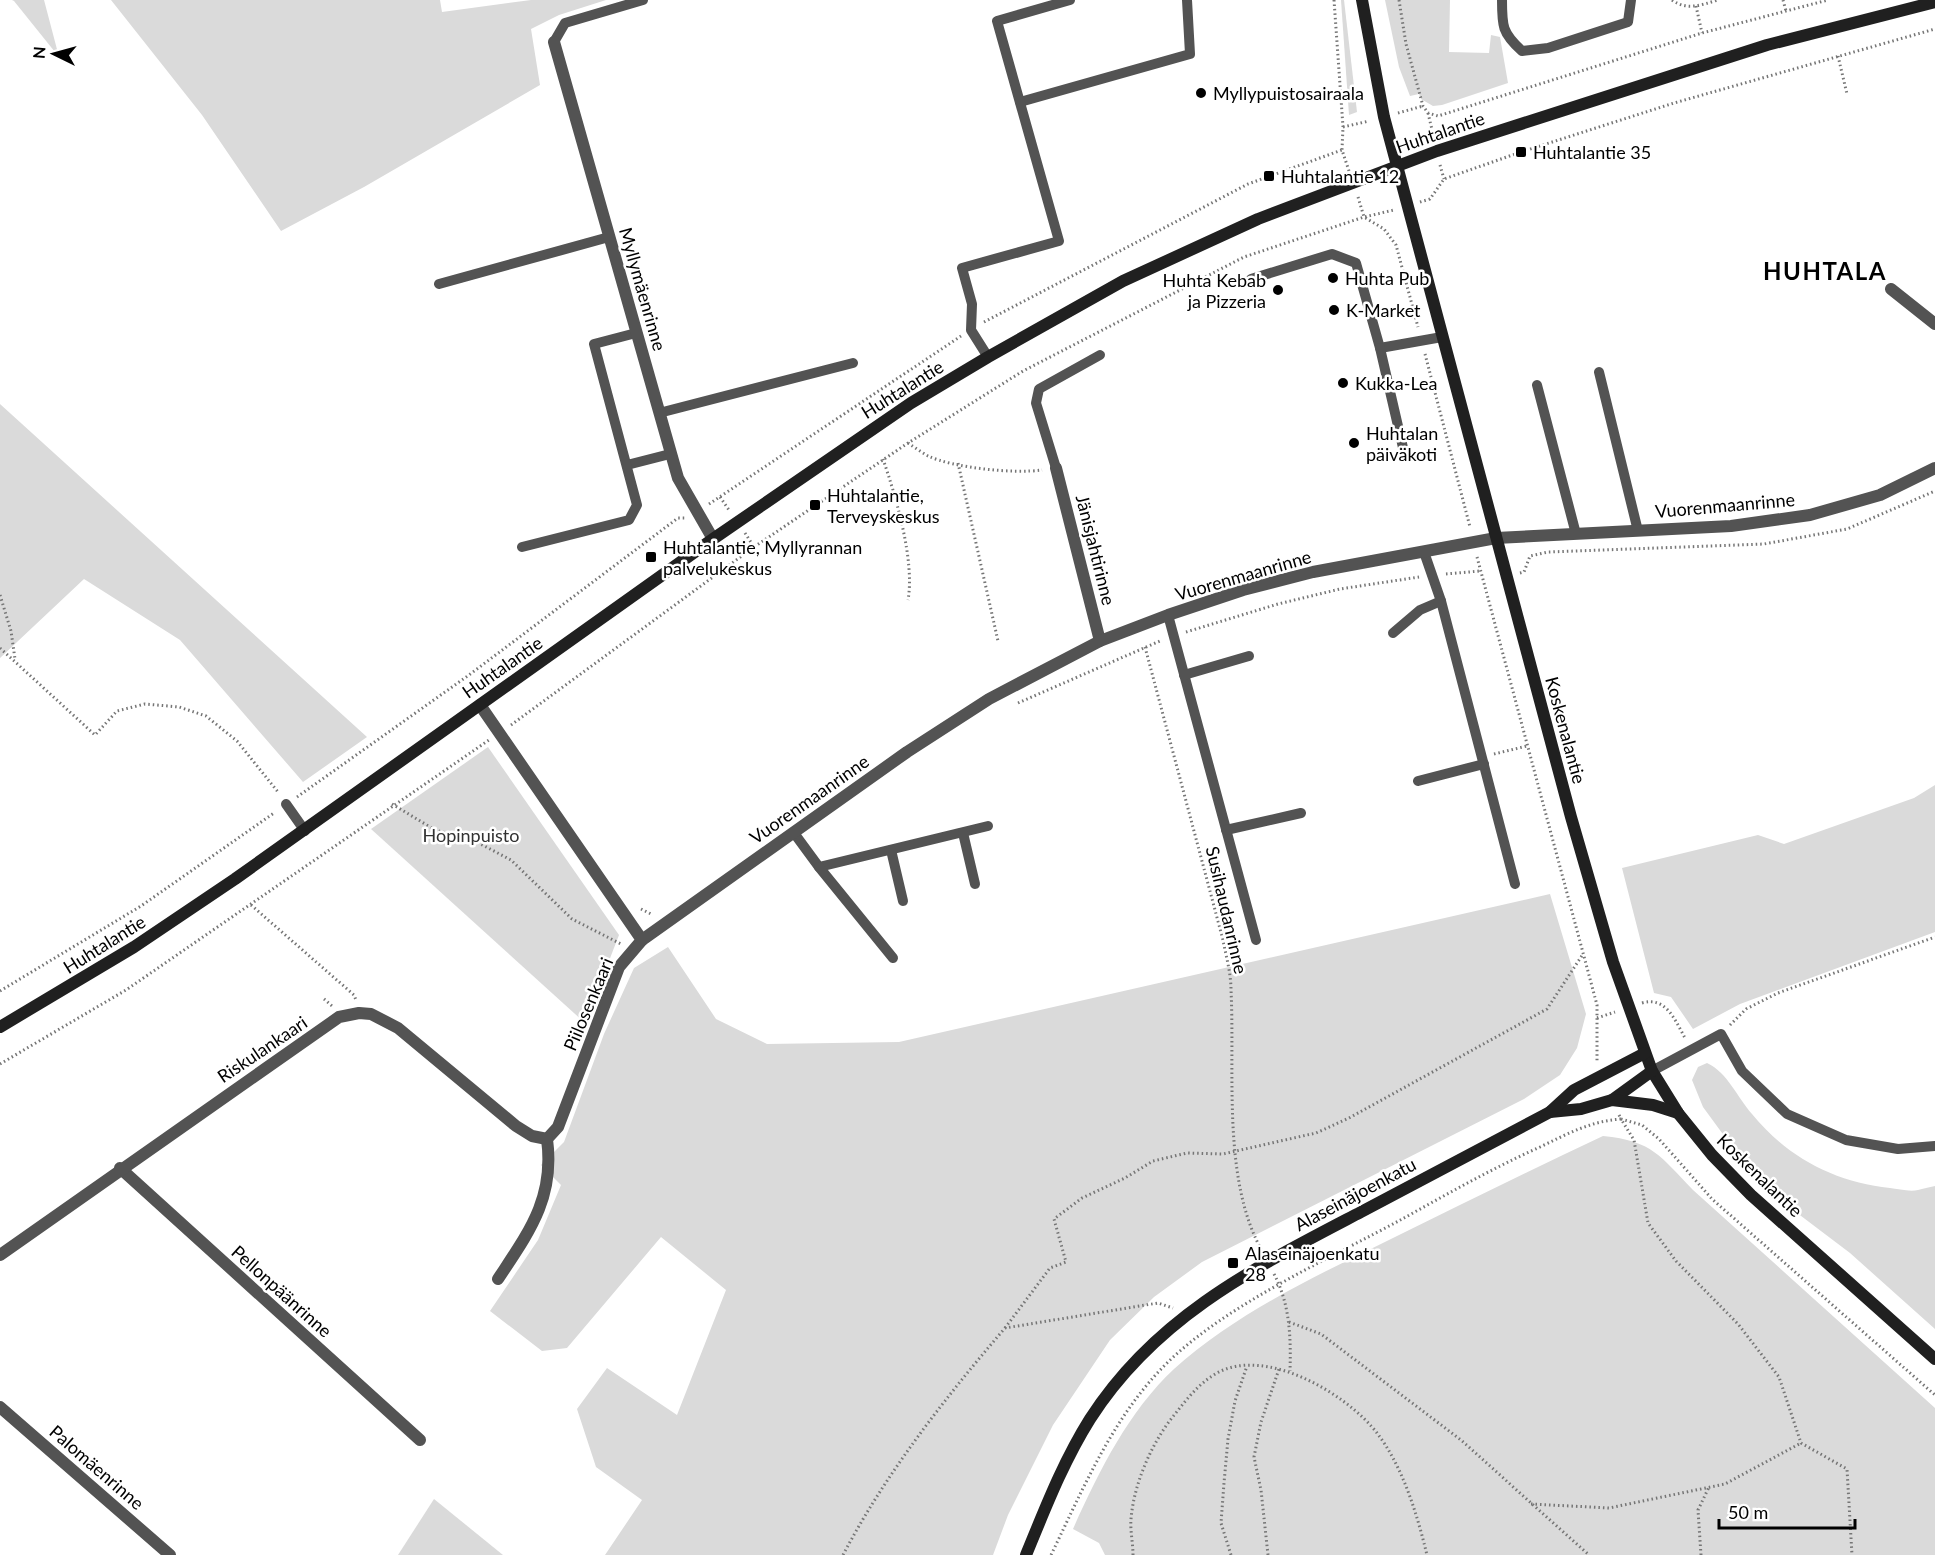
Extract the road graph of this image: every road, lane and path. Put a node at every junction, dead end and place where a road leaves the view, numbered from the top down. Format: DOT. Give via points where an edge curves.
graph roads {
  1 [pos="643,0"];
  2 [pos="1070,0"];
  3 [pos="1187,0"];
  4 [pos="1334,0"];
  5 [pos="1362,0"];
  6 [pos="1399,0"];
  7 [pos="1503,0"];
  8 [pos="1631,0"];
  9 [pos="1671,0"];
  10 [pos="1718,0"];
  11 [pos="1783,0"];
  12 [pos="1828,0"];
  13 [pos="1935,2"];
  14 [pos="1696,6"];
  15 [pos="1786,11"];
  16 [pos="1935,29"];
  17 [pos="1702,33"];
  18 [pos="554,42"];
  19 [pos="1838,56"];
  20 [pos="1847,94"];
  21 [pos="1020,102"];
  22 [pos="1397,166"];
  23 [pos="1408,206"];
  24 [pos="609,237"];
  25 [pos="1251,279"];
  26 [pos="439,284"];
  27 [pos="1891,289"];
  28 [pos="1935,324"];
  29 [pos="971,330"];
  30 [pos="636,333"];
  31 [pos="1442,337"];
  32 [pos="1380,348"];
  33 [pos="1100,355"];
  34 [pos="988,357"];
  35 [pos="853,363"];
  36 [pos="1599,372"];
  37 [pos="1537,385"];
  38 [pos="659,413"];
  39 [pos="908,443"];
  40 [pos="1404,452"];
  41 [pos="670,454"];
  42 [pos="883,459"];
  43 [pos="958,463"];
  44 [pos="627,465"];
  45 [pos="1056,468"];
  46 [pos="1935,468"];
  47 [pos="695,512"];
  48 [pos="1638,531"];
  49 [pos="1576,534"];
  50 [pos="1496,538"];
  51 [pos="713,539"];
  52 [pos="522,547"];
  53 [pos="1424,552"];
  54 [pos="1480,571"];
  55 [pos="1433,575"];
  56 [pos="0,595"];
  57 [pos="908,600"];
  58 [pos="1441,601"];
  59 [pos="1168,615"];
  60 [pos="1393,633"];
  61 [pos="1174,636"];
  62 [pos="998,641"];
  63 [pos="1100,641"];
  64 [pos="1144,647"];
  65 [pos="0,648"];
  66 [pos="1249,656"];
  67 [pos="15,661"];
  68 [pos="1184,675"];
  69 [pos="480,705"];
  70 [pos="1011,706"];
  71 [pos="500,733"];
  72 [pos="1527,746"];
  73 [pos="1483,761"];
  74 [pos="1418,781"];
  75 [pos="286,804"];
  76 [pos="392,804"];
  77 [pos="1301,813"];
  78 [pos="988,826"];
  79 [pos="1226,830"];
  80 [pos="305,831"];
  81 [pos="794,833"];
  82 [pos="963,833"];
  83 [pos="891,850"];
  84 [pos="819,867"];
  85 [pos="975,884"];
  86 [pos="1515,884"];
  87 [pos="903,901"];
  88 [pos="251,905"];
  89 [pos="1935,937"];
  90 [pos="642,940"];
  91 [pos="1256,940"];
  92 [pos="633,949"];
  93 [pos="1583,954"];
  94 [pos="893,958"];
  95 [pos="0,991"];
  96 [pos="1629,1008"];
  97 [pos="359,1013"];
  98 [pos="1597,1018"];
  99 [pos="0,1027"];
  100 [pos="1721,1034"];
  101 [pos="1692,1050"];
  102 [pos="1645,1053"];
  103 [pos="0,1064"];
  104 [pos="1652,1071"];
  105 [pos="1612,1100"];
  106 [pos="1550,1112"];
  107 [pos="1678,1113"];
  108 [pos="547,1139"];
  109 [pos="1935,1146"];
  110 [pos="1236,1151"];
  111 [pos="120,1168"];
  112 [pos="0,1255"];
  113 [pos="1267,1261"];
  114 [pos="498,1279"];
  115 [pos="1280,1285"];
  116 [pos="1188,1313"];
  117 [pos="1289,1322"];
  118 [pos="1005,1328"];
  119 [pos="1935,1359"];
  120 [pos="1247,1366"];
  121 [pos="1279,1369"];
  122 [pos="1290,1371"];
  123 [pos="0,1407"];
  124 [pos="420,1440"];
  125 [pos="1800,1443"];
  126 [pos="1709,1487"];
  127 [pos="1531,1504"];
  128 [pos="170,1555"];
  129 [pos="843,1555"];
  130 [pos="1026,1555"];
  131 [pos="1051,1555"];
  132 [pos="1133,1555"];
  133 [pos="1231,1555"];
  134 [pos="1268,1555"];
  135 [pos="1427,1555"];
  136 [pos="1589,1555"];
  137 [pos="1701,1555"];
  138 [pos="1852,1555"];
  1 -- 18 [label="lane" via="565,23"];
  2 -- 21 [label="lane" via="997,21"];
  3 -- 21 [label="lane" via="1190,54"];
  4 -- 29 [label="path" via="1342,150 1248,184"];
  5 -- 22 [label="main road, Koskenalantie"];
  6 -- 17 [label="path" via="1423,106 1428,113 1438,116"];
  7 -- 8 [label="lane" via="1503,27 1522,51 1548,48 1628,22"];
  9 -- 14 [label="path" via="1681,6"];
  10 -- 14 [label="path"];
  11 -- 15 [label="path"];
  12 -- 15 [label="path"];
  13 -- 22 [label="main road, Huhtalantie" via="1767,45"];
  14 -- 17 [label="path"];
  15 -- 17 [label="path"];
  16 -- 19 [label="path"];
  18 -- 24 [label="street, Myllymäenrinne"];
  19 -- 20 [label="path"];
  19 -- 23 [label="path" via="1674,103 1444,179 1430,199"];
  21 -- 29 [label="lane" via="1059,241 962,268 972,304"];
  22 -- 23 [label="main road, Koskenalantie"];
  22 -- 34 [label="main road, Huhtalantie" via="1257,219 1123,281"];
  23 -- 31 [label="main road, Koskenalantie"];
  23 -- 39 [label="path" via="1244,257 1023,370"];
  24 -- 26 [label="lane"];
  24 -- 30 [label="street, Myllymäenrinne"];
  25 -- 32 [label="lane" via="1332,254 1356,262"];
  27 -- 28 [label="street"];
  29 -- 34 [label="lane"];
  29 -- 47 [label="path"];
  30 -- 38 [label="street, Myllymäenrinne"];
  30 -- 44 [label="lane" via="594,344"];
  31 -- 32 [label="lane"];
  31 -- 50 [label="main road, Koskenalantie"];
  32 -- 40 [label="lane"];
  33 -- 45 [label="lane" via="1039,389 1036,403"];
  34 -- 51 [label="main road, Huhtalantie" via="892,416"];
  35 -- 38 [label="lane"];
  36 -- 48 [label="lane"];
  37 -- 49 [label="lane"];
  38 -- 41 [label="street, Myllymäenrinne"];
  39 -- 42 [label="path"];
  39 -- 43 [label="path" via="929,456"];
  41 -- 44 [label="lane"];
  41 -- 47 [label="street, Myllymäenrinne"];
  42 -- 57 [label="path" via="894,491 911,582"];
  42 -- 71 [label="path" via="754,547"];
  43 -- 45 [label="path" via="1033,471"];
  43 -- 62 [label="path"];
  44 -- 52 [label="lane" via="637,505 629,520"];
  45 -- 63 [label="street, Jänisjahtirinne"];
  46 -- 48 [label="street, Vuorenmaanrinne" via="1880,495 1810,515 1731,526"];
  47 -- 51 [label="street, Myllymäenrinne"];
  47 -- 75 [label="path" via="685,519 678,518 469,675"];
  48 -- 49 [label="street, Vuorenmaanrinne"];
  49 -- 50 [label="street, Vuorenmaanrinne"];
  50 -- 53 [label="street, Vuorenmaanrinne"];
  50 -- 96 [label="main road, Koskenalantie" via="1571,817"];
  51 -- 69 [label="main road, Huhtalantie"];
  53 -- 55 [label="lane"];
  53 -- 59 [label="street, Vuorenmaanrinne" via="1313,572"];
  54 -- 55 [label="path"];
  55 -- 58 [label="lane"];
  55 -- 61 [label="path" via="1330,591"];
  56 -- 67 [label="path"];
  58 -- 60 [label="lane" via="1420,610"];
  58 -- 73 [label="lane"];
  59 -- 61 [label="lane"];
  59 -- 63 [label="street, Vuorenmaanrinne"];
  61 -- 64 [label="path"];
  61 -- 68 [label="lane"];
  63 -- 81 [label="street, Vuorenmaanrinne" via="988,699"];
  64 -- 70 [label="path"];
  64 -- 110 [label="path, Susihaudanrinne" via="1223,940 1231,987"];
  65 -- 67 [label="path"];
  66 -- 68 [label="lane"];
  67 -- 75 [label="path" via="95,735 117,711 145,704 179,707 206,716 237,741"];
  68 -- 79 [label="lane"];
  69 -- 71 [label="street"];
  69 -- 80 [label="main road, Huhtalantie"];
  71 -- 76 [label="path"];
  71 -- 90 [label="street"];
  72 -- 73 [label="path"];
  73 -- 74 [label="lane"];
  73 -- 86 [label="lane"];
  75 -- 80 [label="lane"];
  75 -- 95 [label="path" via="141,906"];
  76 -- 88 [label="path"];
  76 -- 92 [label="path" via="435,830 473,840 511,860 572,919"];
  77 -- 79 [label="lane"];
  78 -- 82 [label="lane"];
  79 -- 91 [label="lane"];
  80 -- 99 [label="main road, Huhtalantie" via="134,947"];
  81 -- 84 [label="lane"];
  81 -- 90 [label="street, Vuorenmaanrinne"];
  82 -- 83 [label="lane"];
  82 -- 85 [label="lane"];
  83 -- 84 [label="lane"];
  83 -- 87 [label="lane"];
  84 -- 94 [label="lane"];
  88 -- 97 [label="path" via="354,995"];
  88 -- 103 [label="path" via="126,990"];
  89 -- 100 [label="path" via="1778,993 1746,1010"];
  90 -- 92 [label="street, Piilosenkaari"];
  92 -- 108 [label="street, Piilosenkaari" via="619,968 558,1127"];
  93 -- 110 [label="path" via="1547,1009 1333,1126"];
  96 -- 98 [label="path"];
  96 -- 101 [label="path" via="1647,1002 1662,1005 1674,1017"];
  96 -- 102 [label="main road, Koskenalantie"];
  97 -- 108 [label="street" via="371,1014 398,1028 516,1126 532,1136"];
  97 -- 111 [label="street, Riskulankaari" via="339,1017"];
  100 -- 101 [label="lane"];
  100 -- 109 [label="lane" via="1742,1071 1787,1114 1846,1140 1898,1149"];
  101 -- 104 [label="lane"];
  102 -- 104 [label="main road, Koskenalantie"];
  102 -- 106 [label="main road, Alaseinäjoenkatu" via="1574,1090"];
  104 -- 105 [label="main road, Alaseinäjoenkatu"];
  104 -- 107 [label="main road, Koskenalantie"];
  105 -- 106 [label="main road, Alaseinäjoenkatu"];
  105 -- 107 [label="main road, Alaseinäjoenkatu" via="1653,1105"];
  106 -- 113 [label="main road, Alaseinäjoenkatu"];
  107 -- 119 [label="main road, Koskenalantie" via="1751,1195"];
  108 -- 114 [label="street" via="550,1164 545,1198 526,1237"];
  110 -- 113 [label="path, Susihaudanrinne" via="1245,1211"];
  110 -- 118 [label="path" via="1187,1153 1153,1161 1063,1212 1054,1219 1066,1262 1050,1268"];
  111 -- 112 [label="street, Riskulankaari"];
  111 -- 124 [label="street, Pellonpäänrinne"];
  113 -- 115 [label="path, Susihaudanrinne"];
  113 -- 116 [label="main road, Alaseinäjoenkatu"];
  115 -- 117 [label="path, Susihaudanrinne"];
  115 -- 125 [label="path" via="1490,1169 1586,1125 1621,1119 1634,1140 1648,1223 1676,1261 1738,1324 1779,1377"];
  115 -- 131 [label="path" via="1200,1335 1168,1363 1125,1412 1089,1474"];
  116 -- 118 [label="path" via="1158,1303"];
  116 -- 130 [label="main road, Alaseinäjoenkatu" via="1134,1363 1090,1418 1062,1469"];
  117 -- 122 [label="path, Susihaudanrinne"];
  117 -- 127 [label="path" via="1321,1334 1461,1440"];
  118 -- 129 [label="path" via="958,1384 871,1504"];
  120 -- 121 [label="path"];
  120 -- 132 [label="path" via="1218,1372 1195,1390 1166,1425 1143,1469 1131,1518"];
  120 -- 133 [label="path" via="1233,1410 1224,1483 1221,1523"];
  121 -- 122 [label="path"];
  121 -- 134 [label="path" via="1254,1457"];
  122 -- 135 [label="path" via="1347,1403 1377,1433 1404,1481"];
  123 -- 128 [label="street, Palomäenrinne"];
  125 -- 126 [label="path" via="1725,1484"];
  125 -- 138 [label="path" via="1847,1469"];
  126 -- 127 [label="path" via="1609,1508"];
  126 -- 137 [label="path" via="1698,1510"];
  127 -- 136 [label="path"];
}
